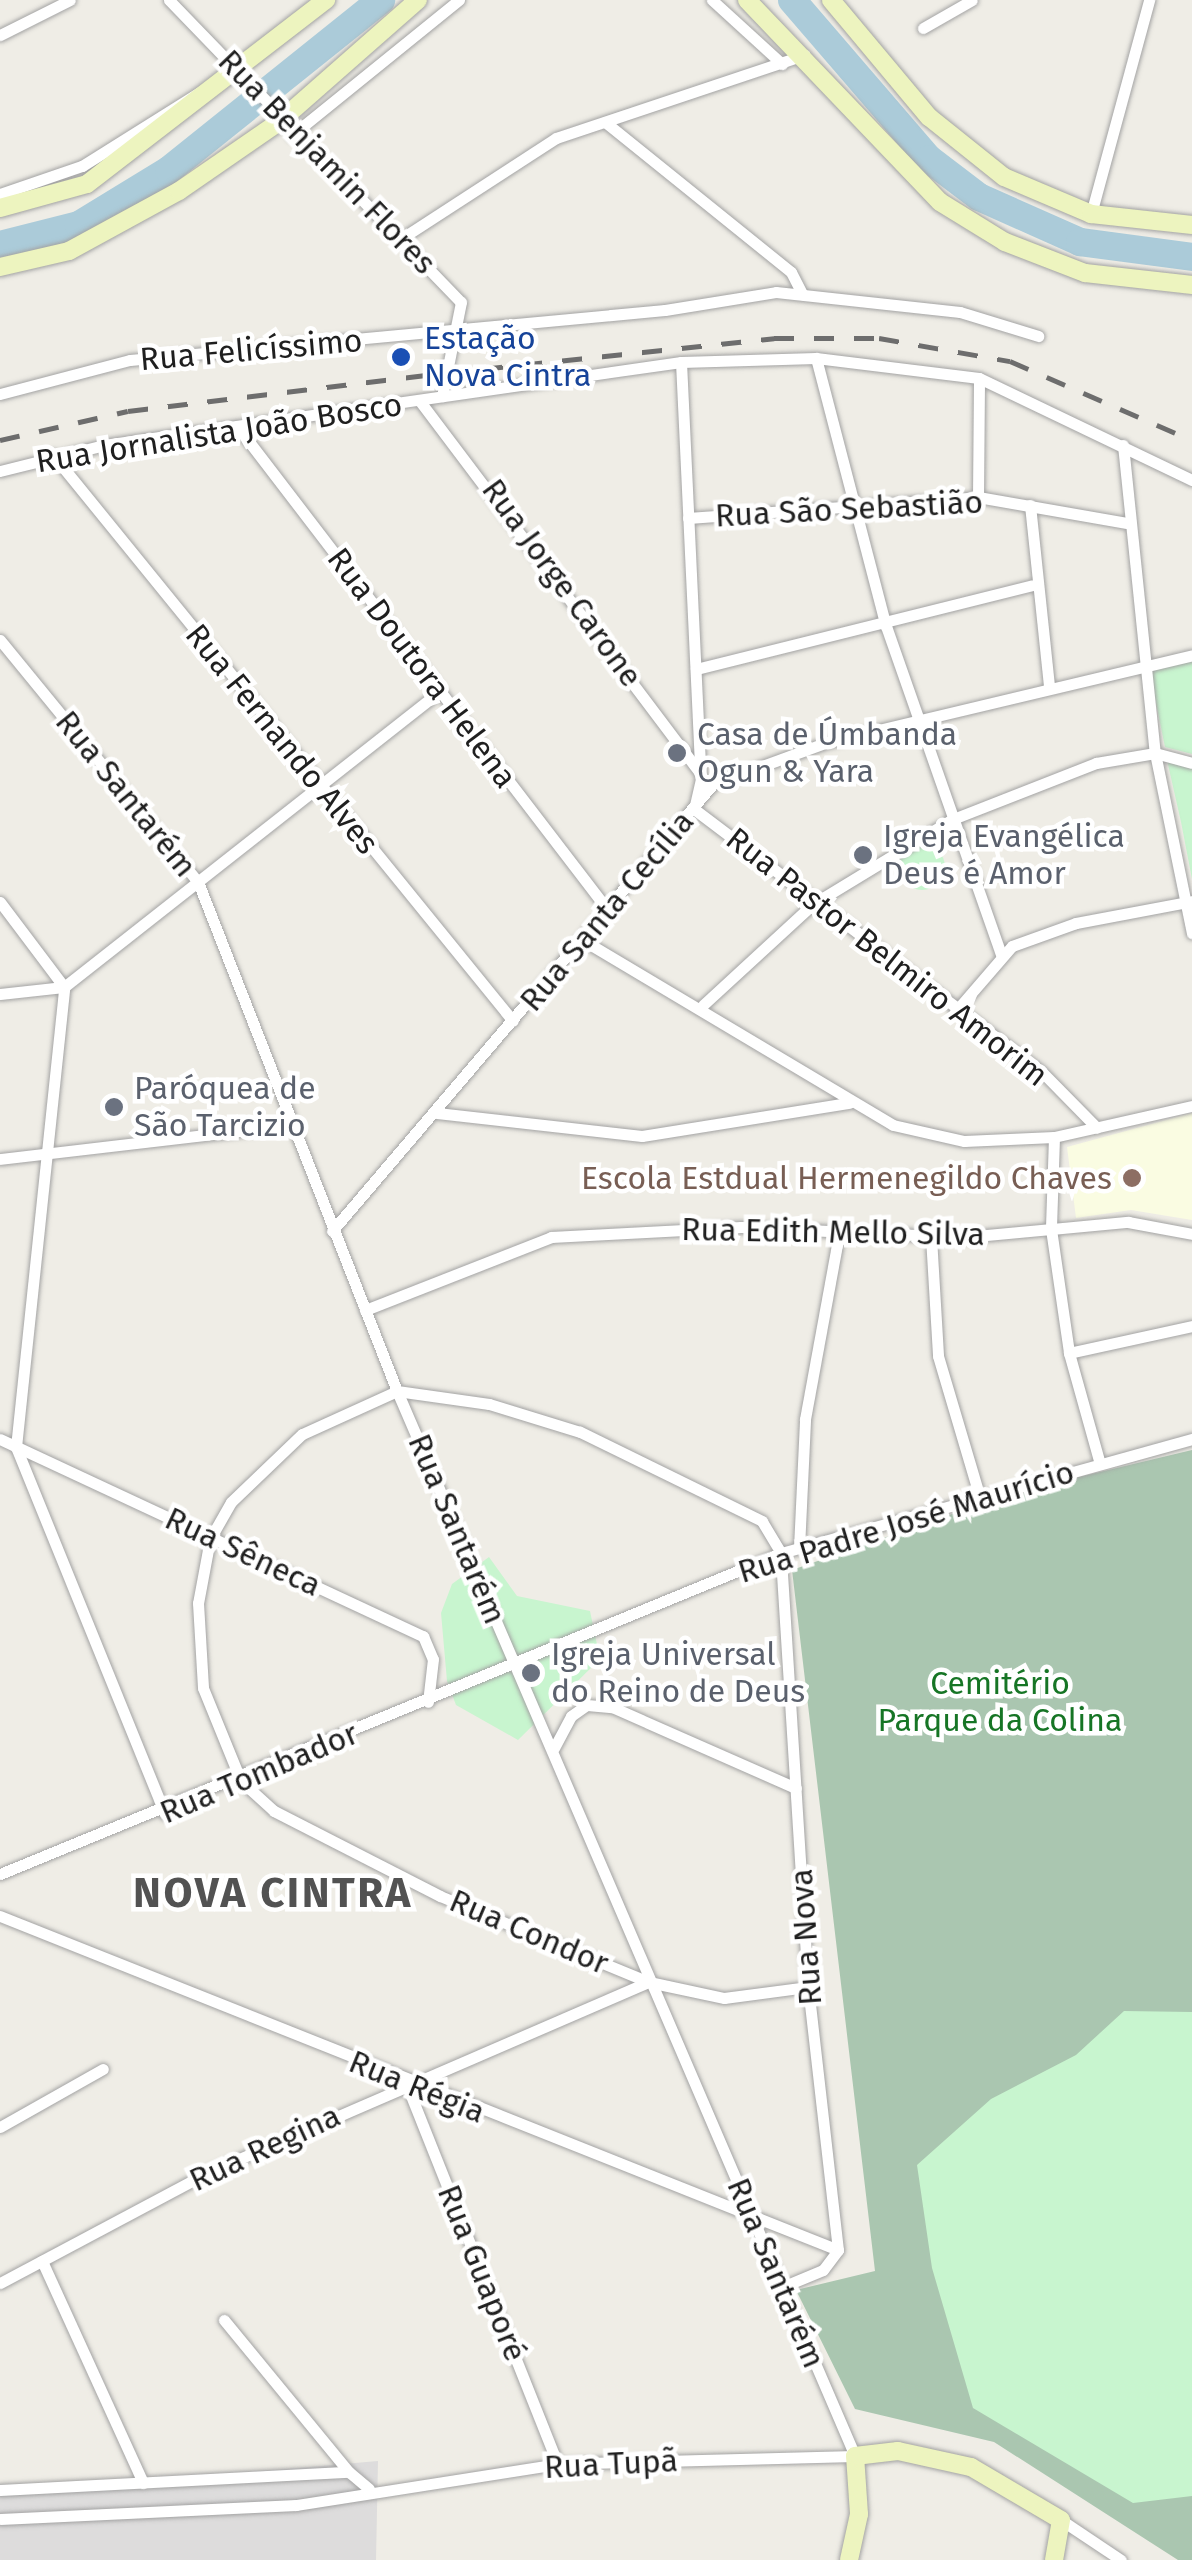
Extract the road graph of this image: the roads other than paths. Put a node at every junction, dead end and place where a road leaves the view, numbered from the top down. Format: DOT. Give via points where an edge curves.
graph roads {
  1 [pos="70,0"];
  2 [pos="169,0"];
  3 [pos="326,0"];
  4 [pos="418,0"];
  5 [pos="460,0"];
  6 [pos="712,0"];
  7 [pos="747,0"];
  8 [pos="832,0"];
  9 [pos="972,0"];
  10 [pos="1150,0"];
  11 [pos="922,28"];
  12 [pos="0,36"];
  13 [pos="372,41"];
  14 [pos="392,50"];
  15 [pos="804,56"];
  16 [pos="381,60"];
  17 [pos="782,64"];
  18 [pos="238,80"];
  19 [pos="318,88"];
  20 [pos="335,99"];
  21 [pos="605,122"];
  22 [pos="281,123"];
  23 [pos="0,194"];
  24 [pos="0,208"];
  25 [pos="1091,214"];
  26 [pos="1192,225"];
  27 [pos="399,240"];
  28 [pos="0,267"];
  29 [pos="1192,285"];
  30 [pos="802,294"];
  31 [pos="454,333"];
  32 [pos="1038,336"];
  33 [pos="816,358"];
  34 [pos="681,362"];
  35 [pos="979,378"];
  36 [pos="0,394"];
  37 [pos="442,396"];
  38 [pos="419,400"];
  39 [pos="237,426"];
  40 [pos="1123,445"];
  41 [pos="52,455"];
  42 [pos="0,471"];
  43 [pos="1192,480"];
  44 [pos="978,497"];
  45 [pos="854,505"];
  46 [pos="1030,505"];
  47 [pos="688,518"];
  48 [pos="1127,524"];
  49 [pos="1032,585"];
  50 [pos="886,626"];
  51 [pos="0,640"];
  52 [pos="1192,655"];
  53 [pos="1144,666"];
  54 [pos="696,669"];
  55 [pos="1049,686"];
  56 [pos="440,691"];
  57 [pos="921,718"];
  58 [pos="1155,753"];
  59 [pos="1192,763"];
  60 [pos="699,771"];
  61 [pos="320,788"];
  62 [pos="694,809"];
  63 [pos="953,819"];
  64 [pos="198,882"];
  65 [pos="1187,901"];
  66 [pos="0,902"];
  67 [pos="813,904"];
  68 [pos="607,909"];
  69 [pos="1192,932"];
  70 [pos="586,942"];
  71 [pos="1001,954"];
  72 [pos="64,987"];
  73 [pos="0,994"];
  74 [pos="703,1004"];
  75 [pos="955,1012"];
  76 [pos="513,1021"];
  77 [pos="849,1103"];
  78 [pos="1192,1106"];
  79 [pos="438,1113"];
  80 [pos="291,1125"];
  81 [pos="1096,1128"];
  82 [pos="1054,1137"];
  83 [pos="43,1156"];
  84 [pos="0,1160"];
  85 [pos="1051,1229"];
  86 [pos="332,1231"];
  87 [pos="839,1234"];
  88 [pos="1192,1234"];
  89 [pos="931,1237"];
  90 [pos="366,1310"];
  91 [pos="1192,1326"];
  92 [pos="1069,1353"];
  93 [pos="398,1391"];
  94 [pos="0,1439"];
  95 [pos="1192,1439"];
  96 [pos="16,1447"];
  97 [pos="1100,1464"];
  98 [pos="979,1494"];
  99 [pos="210,1539"];
  100 [pos="799,1548"];
  101 [pos="780,1553"];
  102 [pos="515,1665"];
  103 [pos="428,1702"];
  104 [pos="554,1748"];
  105 [pos="241,1781"];
  106 [pos="796,1788"];
  107 [pos="164,1814"];
  108 [pos="1,1872"];
  109 [pos="0,1916"];
  110 [pos="650,1982"];
  111 [pos="808,1987"];
  112 [pos="103,2069"];
  113 [pos="406,2083"];
  114 [pos="0,2127"];
  115 [pos="753,2220"];
  116 [pos="838,2250"];
  117 [pos="42,2261"];
  118 [pos="0,2283"];
  119 [pos="782,2287"];
  120 [pos="224,2320"];
  121 [pos="855,2456"];
  122 [pos="558,2464"];
  123 [pos="349,2472"];
  124 [pos="143,2483"];
  125 [pos="0,2490"];
  126 [pos="369,2490"];
  127 [pos="0,2520"];
  128 [pos="1061,2520"];
  129 [pos="849,2560"];
  130 [pos="1054,2560"];
  131 [pos="1121,2560"];
  1 -- 12 [label="street"];
  2 -- 18 [label="street, Rua Benjamin Flores"];
  3 -- 18 [label="main road"];
  4 -- 13 [label="main road"];
  5 -- 14 [label="street"];
  6 -- 17 [label="street"];
  7 -- 15 [label="main road"];
  8 -- 25 [label="main road" via="929,117 1004,177"];
  9 -- 11 [label="street"];
  10 -- 25 [label="street"];
  13 -- 14 [label="street"];
  13 -- 16 [label="street"];
  13 -- 19 [label="main road"];
  14 -- 16 [label="street"];
  15 -- 17 [label="street"];
  15 -- 29 [label="main road" via="899,166 1005,242 1086,273"];
  16 -- 20 [label="street"];
  17 -- 21 [label="street"];
  18 -- 22 [label="street, Rua Benjamin Flores"];
  18 -- 23 [label="street" via="182,96 82,166"];
  18 -- 24 [label="main road" via="87,184"];
  19 -- 20 [label="street"];
  19 -- 22 [label="main road"];
  20 -- 22 [label="street"];
  21 -- 27 [label="street" via="498,170"];
  21 -- 30 [label="street" via="791,272"];
  22 -- 27 [label="street, Rua Benjamin Flores"];
  22 -- 28 [label="main road" via="124,226 70,251"];
  25 -- 26 [label="main road"];
  27 -- 31 [label="street, Rua Benjamin Flores" via="461,302"];
  30 -- 31 [label="street, Rua Felicíssimo"];
  30 -- 32 [label="street, Rua Felicíssimo" via="960,312"];
  31 -- 36 [label="street, Rua Felicíssimo" via="130,360"];
  31 -- 37 [label="street"];
  33 -- 34 [label="street, Rua Jornalista João Bosco"];
  33 -- 35 [label="street, Rua Jornalista João Bosco"];
  33 -- 45 [label="street"];
  34 -- 37 [label="street, Rua Jornalista João Bosco"];
  34 -- 47 [label="street, Rua Pastor Belmiro Amorim"];
  35 -- 40 [label="street, Rua Jornalista João Bosco"];
  35 -- 44 [label="street"];
  37 -- 38 [label="street, Rua Jornalista João Bosco"];
  38 -- 39 [label="street, Rua Jornalista João Bosco"];
  38 -- 60 [label="street, Rua Jorge Carone"];
  39 -- 41 [label="street, Rua Jornalista João Bosco"];
  39 -- 56 [label="street, Rua Doutora Helena"];
  40 -- 43 [label="street, Rua Jornalista João Bosco"];
  40 -- 48 [label="street"];
  41 -- 42 [label="street, Rua Jornalista João Bosco"];
  41 -- 61 [label="street, Rua Fernando Alves"];
  44 -- 45 [label="street, Rua São Sebastião"];
  44 -- 46 [label="street, Rua São Sebastião"];
  45 -- 47 [label="street, Rua São Sebastião"];
  45 -- 50 [label="street"];
  46 -- 48 [label="street, Rua São Sebastião"];
  46 -- 49 [label="street"];
  47 -- 54 [label="street, Rua Pastor Belmiro Amorim"];
  48 -- 53 [label="street"];
  49 -- 50 [label="street"];
  49 -- 55 [label="street"];
  50 -- 54 [label="street"];
  50 -- 57 [label="street"];
  51 -- 64 [label="street, Rua Santarém"];
  52 -- 53 [label="street, Rua Santa Cecília"];
  53 -- 55 [label="street, Rua Santa Cecília"];
  53 -- 58 [label="street"];
  54 -- 60 [label="street, Rua Pastor Belmiro Amorim"];
  55 -- 57 [label="street, Rua Santa Cecília"];
  56 -- 61 [label="street"];
  56 -- 68 [label="street, Rua Doutora Helena"];
  57 -- 62 [label="street, Rua Santa Cecília" via="739,773 714,784"];
  57 -- 63 [label="street"];
  58 -- 59 [label="street"];
  58 -- 63 [label="street" via="1096,763"];
  58 -- 65 [label="street"];
  60 -- 62 [label="street, Rua Pastor Belmiro Amorim"];
  61 -- 64 [label="street"];
  61 -- 76 [label="street, Rua Fernando Alves"];
  62 -- 67 [label="street, Rua Pastor Belmiro Amorim"];
  62 -- 68 [label="street, Rua Santa Cecília"];
  63 -- 67 [label="street"];
  63 -- 71 [label="street"];
  64 -- 72 [label="street"];
  64 -- 80 [label="street, Rua Santarém"];
  65 -- 69 [label="street"];
  65 -- 71 [label="street" via="1076,923"];
  66 -- 72 [label="street"];
  67 -- 74 [label="street"];
  67 -- 75 [label="street, Rua Pastor Belmiro Amorim"];
  68 -- 70 [label="street, Rua Santa Cecília"];
  70 -- 74 [label="street"];
  70 -- 76 [label="street, Rua Santa Cecília"];
  71 -- 75 [label="street"];
  72 -- 73 [label="street"];
  72 -- 83 [label="street"];
  74 -- 77 [label="street"];
  75 -- 81 [label="street, Rua Pastor Belmiro Amorim" via="1042,1072"];
  76 -- 79 [label="street, Rua Santa Cecília"];
  77 -- 79 [label="street" via="642,1136"];
  77 -- 82 [label="street" via="893,1125 964,1141"];
  78 -- 81 [label="street"];
  79 -- 86 [label="street, Rua Santa Cecília"];
  80 -- 83 [label="street"];
  80 -- 86 [label="street, Rua Santarém"];
  81 -- 82 [label="street"];
  82 -- 85 [label="street"];
  83 -- 84 [label="street"];
  83 -- 96 [label="street"];
  85 -- 88 [label="street, Rua Edith Mello Silva" via="1128,1222"];
  85 -- 89 [label="street, Rua Edith Mello Silva"];
  85 -- 92 [label="street"];
  86 -- 90 [label="street, Rua Santarém"];
  87 -- 89 [label="street, Rua Edith Mello Silva"];
  87 -- 90 [label="street, Rua Edith Mello Silva" via="742,1227 551,1237"];
  87 -- 100 [label="street" via="805,1418"];
  89 -- 98 [label="street" via="938,1356"];
  90 -- 93 [label="street, Rua Santarém"];
  91 -- 92 [label="street"];
  92 -- 97 [label="street"];
  93 -- 99 [label="street, Rua Condor" via="302,1434 231,1502"];
  93 -- 101 [label="street" via="489,1404 580,1432 762,1521"];
  93 -- 102 [label="street, Rua Santarém"];
  94 -- 96 [label="street, Rua Sêneca"];
  95 -- 97 [label="street, Rua Padre José Maurício"];
  96 -- 99 [label="street, Rua Sêneca"];
  96 -- 107 [label="street"];
  97 -- 98 [label="street, Rua Padre José Maurício"];
  98 -- 100 [label="street, Rua Padre José Maurício"];
  99 -- 103 [label="street, Rua Sêneca" via="423,1636 433,1659"];
  99 -- 105 [label="street, Rua Condor" via="198,1604 203,1688"];
  100 -- 101 [label="street, Rua Padre José Maurício"];
  101 -- 102 [label="street, Rua Padre José Maurício"];
  101 -- 106 [label="street, Rua Nova"];
  102 -- 103 [label="street, Rua Tombador"];
  102 -- 104 [label="street, Rua Santarém"];
  103 -- 105 [label="street, Rua Tombador"];
  104 -- 106 [label="street" via="571,1716 588,1705 612,1707"];
  104 -- 110 [label="street, Rua Santarém"];
  105 -- 107 [label="street, Rua Tombador"];
  105 -- 110 [label="street, Rua Condor" via="274,1811 440,1896"];
  106 -- 111 [label="street, Rua Nova"];
  107 -- 108 [label="street, Rua Tombador"];
  109 -- 113 [label="street, Rua Régia"];
  110 -- 111 [label="street, Rua Condor" via="724,1998"];
  110 -- 113 [label="street, Rua Regina"];
  110 -- 115 [label="street, Rua Santarém"];
  111 -- 116 [label="street, Rua Nova"];
  112 -- 114 [label="street"];
  113 -- 115 [label="street, Rua Régia"];
  113 -- 117 [label="street, Rua Regina"];
  113 -- 122 [label="street, Rua Guaporé"];
  115 -- 116 [label="street, Rua Régia"];
  115 -- 119 [label="street, Rua Santarém"];
  116 -- 119 [label="street" via="824,2270"];
  117 -- 118 [label="street, Rua Regina"];
  117 -- 124 [label="street"];
  119 -- 121 [label="street, Rua Santarém"];
  120 -- 123 [label="street"];
  121 -- 122 [label="street, Rua Tupã"];
  121 -- 128 [label="main road" via="898,2451 971,2467"];
  121 -- 129 [label="main road" via="859,2514"];
  122 -- 126 [label="street, Rua Tupã"];
  123 -- 124 [label="street"];
  123 -- 126 [label="street"];
  124 -- 125 [label="street"];
  126 -- 127 [label="street, Rua Tupã" via="296,2506"];
  128 -- 130 [label="main road"];
  128 -- 131 [label="street"];
}
